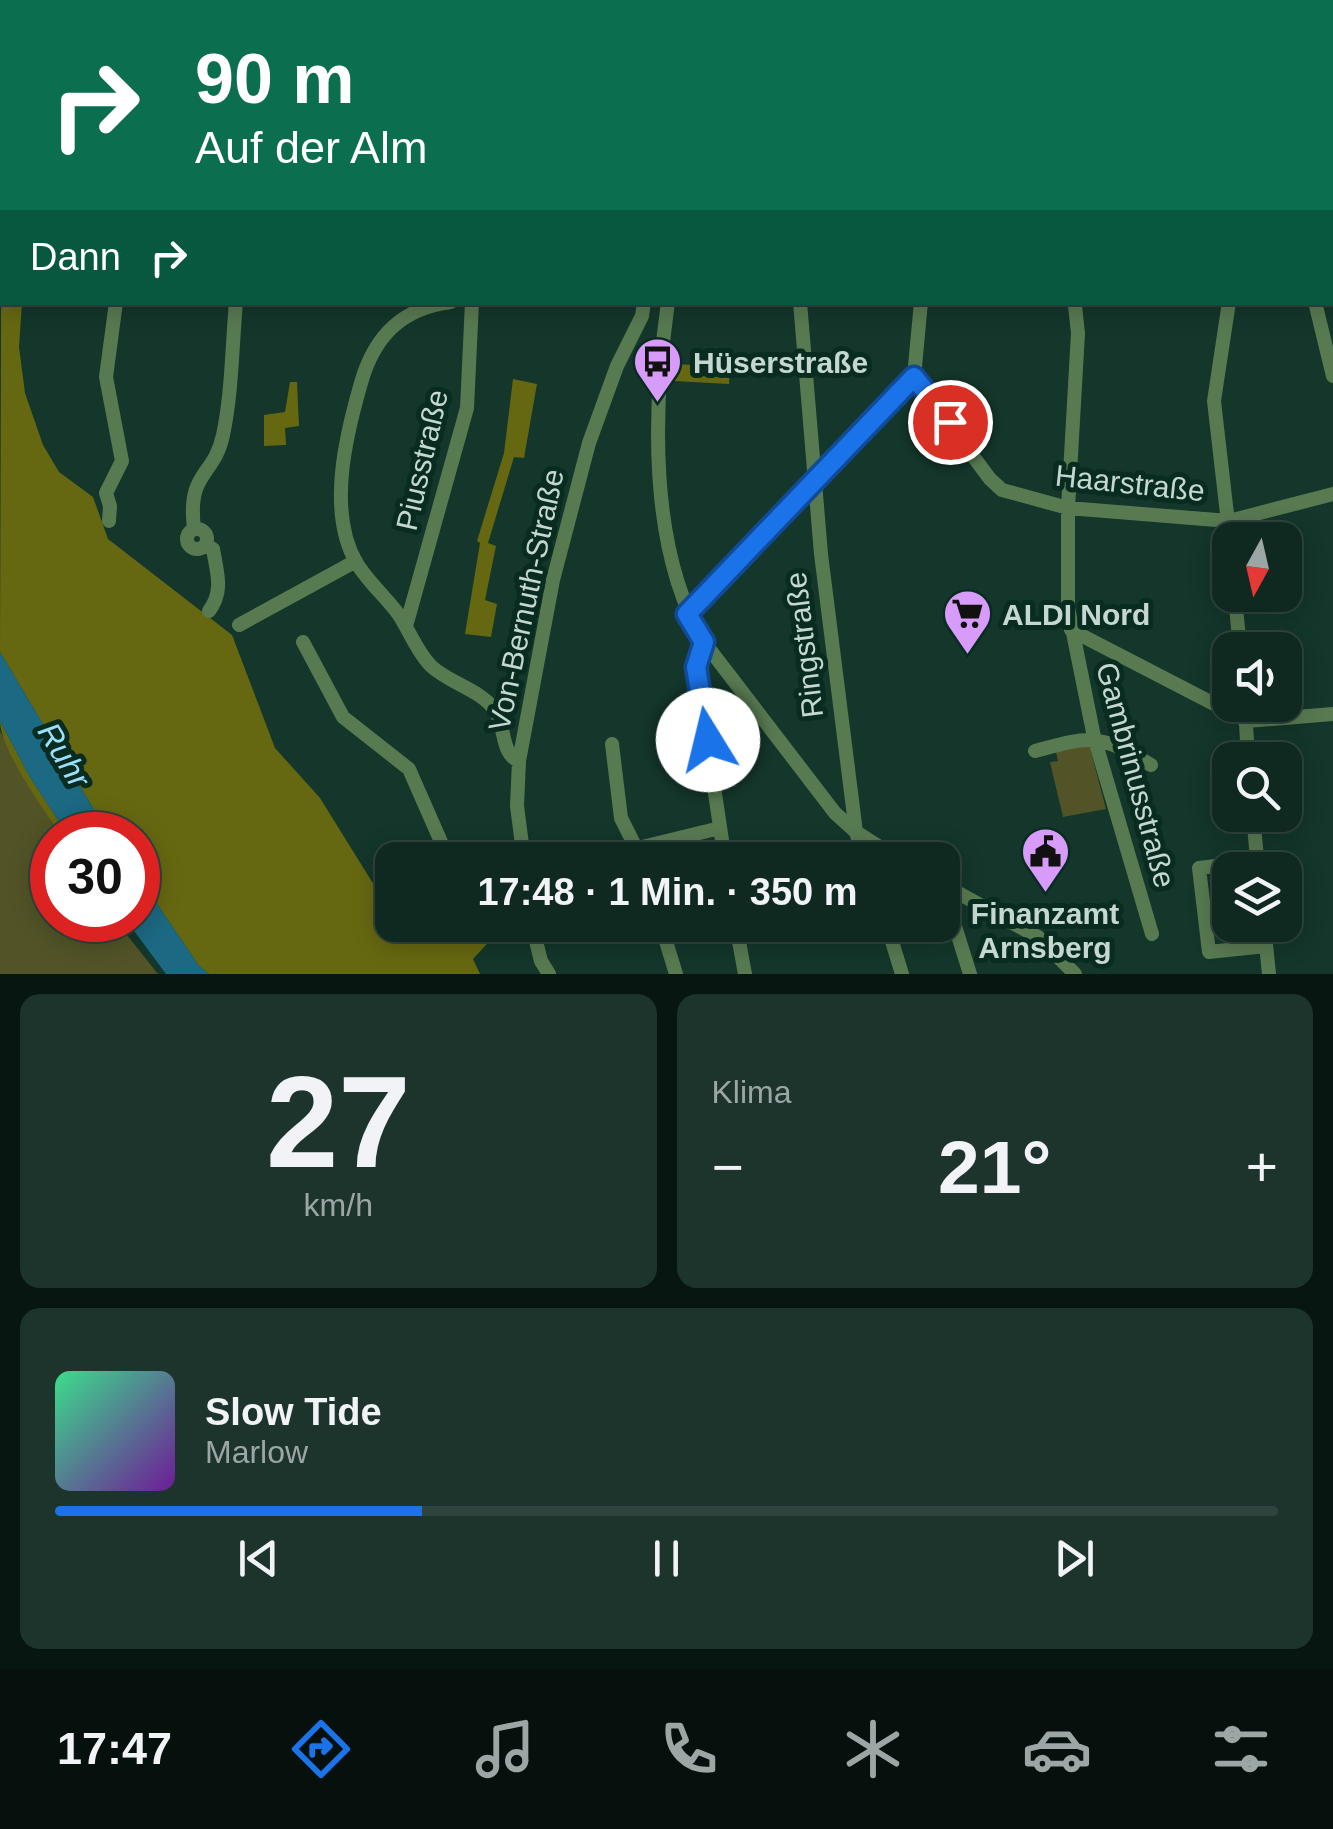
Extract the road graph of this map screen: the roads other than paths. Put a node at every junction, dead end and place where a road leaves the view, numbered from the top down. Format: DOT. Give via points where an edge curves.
graph roads {
  1 [pos="116,305"];
  2 [pos="236,305"];
  3 [pos="440,305"];
  4 [pos="472,305"];
  5 [pos="644,305"];
  6 [pos="668,305"];
  7 [pos="800,305"];
  8 [pos="921,305"];
  9 [pos="1229,305"];
  10 [pos="1316,305"];
  11 [pos="1075,306"];
  12 [pos="1333,376"];
  13 [pos="914,377"];
  14 [pos="815,482"];
  15 [pos="1333,494"];
  16 [pos="1068,508"];
  17 [pos="109,521"];
  18 [pos="1228,521"];
  19 [pos="356,561"];
  20 [pos="209,612"];
  21 [pos="687,614"];
  22 [pos="239,624"];
  23 [pos="406,626"];
  24 [pos="1071,630"];
  25 [pos="302,642"];
  26 [pos="704,642"];
  27 [pos="1212,697"];
  28 [pos="1302,714"];
  29 [pos="1333,714"];
  30 [pos="1094,737"];
  31 [pos="612,744"];
  32 [pos="1035,751"];
  33 [pos="519,761"];
  34 [pos="1151,766"];
  35 [pos="720,828"];
  36 [pos="856,832"];
  37 [pos="440,842"];
  38 [pos="522,842"];
  39 [pos="634,842"];
  40 [pos="677,842"];
  41 [pos="723,842"];
  42 [pos="859,842"];
  43 [pos="872,842"];
  44 [pos="1212,868"];
  45 [pos="960,894"];
  46 [pos="1152,934"];
  47 [pos="537,942"];
  48 [pos="666,942"];
  49 [pos="739,942"];
  50 [pos="892,942"];
  51 [pos="960,942"];
  52 [pos="1266,942"];
  53 [pos="1266,946"];
  54 [pos="549,974"];
  55 [pos="676,974"];
  56 [pos="744,974"];
  57 [pos="902,974"];
  58 [pos="970,974"];
  59 [pos="1075,974"];
  60 [pos="1270,974"];
  1 -- 17 [label="street" via="106,377 122,462 106,494"];
  2 -- 20 [label="street" via="224,430 195,485 194,529 188,533 196,549 212,550 219,598"];
  3 -- 19 [label="street" via="394,326 366,367 342,509"];
  4 -- 23 [label="street, Piusstraße" via="467,408"];
  5 -- 33 [label="street, Von-Bernuth-Straße" via="582,467 552,580"];
  6 -- 21 [label="street" via="659,448 668,546"];
  7 -- 14 [label="street, Ringstraße"];
  8 -- 13 [label="street"];
  9 -- 18 [label="street" via="1214,401"];
  10 -- 12 [label="street"];
  11 -- 16 [label="street, Gambrinusstraße"];
  13 -- 14 [label="street"];
  13 -- 16 [label="street, Haarstraße" via="1002,490"];
  14 -- 21 [label="street"];
  14 -- 36 [label="street, Ringstraße"];
  15 -- 18 [label="street, Haarstraße"];
  16 -- 18 [label="street, Haarstraße"];
  16 -- 24 [label="street, Gambrinusstraße"];
  19 -- 22 [label="street"];
  19 -- 23 [label="street"];
  21 -- 26 [label="street"];
  23 -- 33 [label="street" via="436,670 493,707 508,752"];
  24 -- 27 [label="street"];
  24 -- 30 [label="street, Gambrinusstraße"];
  25 -- 37 [label="street" via="343,716 408,769"];
  26 -- 35 [label="street" via="696,667"];
  26 -- 36 [label="street"];
  28 -- 29 [label="street"];
  30 -- 32 [label="street"];
  30 -- 34 [label="street"];
  30 -- 46 [label="street, Gambrinusstraße"];
  31 -- 39 [label="street" via="621,818"];
  33 -- 38 [label="street, Von-Bernuth-Straße"];
  35 -- 40 [label="street"];
  35 -- 41 [label="street"];
  36 -- 42 [label="street, Ringstraße"];
  36 -- 43 [label="street"];
  44 -- 53 [label="street" via="1198,868 1209,952"];
  45 -- 59 [label="street" via="1038,937"];
  47 -- 54 [label="street"];
  48 -- 55 [label="street"];
  49 -- 56 [label="street"];
  50 -- 57 [label="street"];
  51 -- 58 [label="street"];
  52 -- 53 [label="street"];
  53 -- 60 [label="street"];
}
